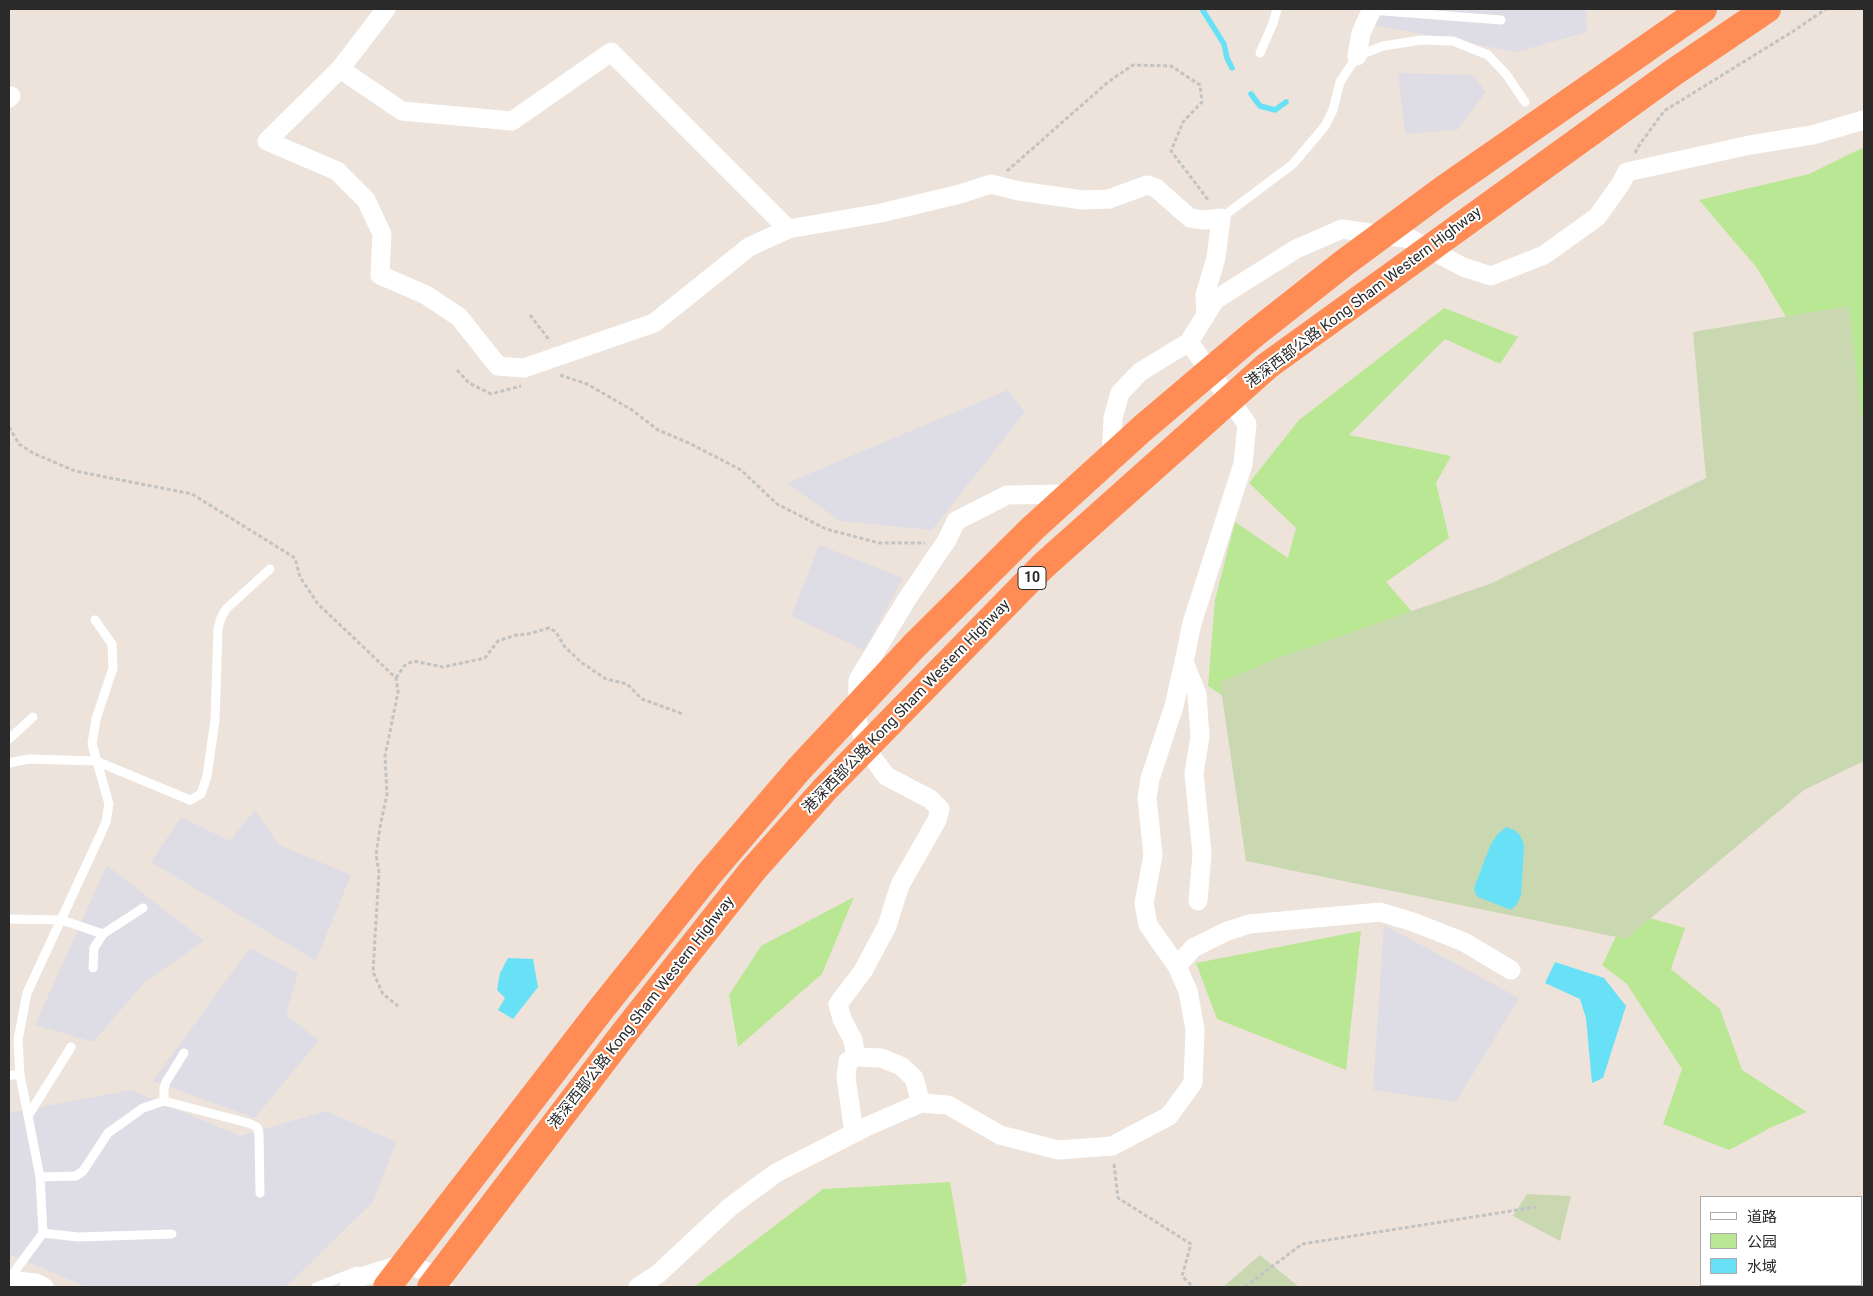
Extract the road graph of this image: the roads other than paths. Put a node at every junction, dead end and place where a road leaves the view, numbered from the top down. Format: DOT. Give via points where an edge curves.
graph roads {
  1 [pos="386,9"];
  2 [pos="1276,9"];
  3 [pos="1371,9"];
  4 [pos="1703,9"];
  5 [pos="1767,9"];
  6 [pos="1501,20"];
  7 [pos="1260,53"];
  8 [pos="1358,56"];
  9 [pos="340,69"];
  10 [pos="1525,102"];
  11 [pos="1864,120"];
  12 [pos="1221,218"];
  13 [pos="788,229"];
  14 [pos="1206,314"];
  15 [pos="1189,342"];
  16 [pos="270,570"];
  17 [pos="96,620"];
  18 [pos="1184,662"];
  19 [pos="33,717"];
  20 [pos="9,739"];
  21 [pos="96,761"];
  22 [pos="9,763"];
  23 [pos="1198,901"];
  24 [pos="143,908"];
  25 [pos="62,920"];
  26 [pos="9,921"];
  27 [pos="103,934"];
  28 [pos="1177,966"];
  29 [pos="93,968"];
  30 [pos="1511,970"];
  31 [pos="71,1047"];
  32 [pos="184,1053"];
  33 [pos="856,1057"];
  34 [pos="9,1075"];
  35 [pos="20,1075"];
  36 [pos="164,1101"];
  37 [pos="921,1103"];
  38 [pos="28,1116"];
  39 [pos="854,1133"];
  40 [pos="40,1178"];
  41 [pos="260,1193"];
  42 [pos="43,1234"];
  43 [pos="172,1234"];
  44 [pos="9,1280"];
  45 [pos="376,1281"];
  46 [pos="44,1287"];
  47 [pos="316,1287"];
  48 [pos="349,1287"];
  49 [pos="431,1287"];
  50 [pos="444,1287"];
  51 [pos="638,1287"];
  1 -- 9 [label="street"];
  2 -- 7 [label="lane"];
  3 -- 6 [label="lane"];
  3 -- 8 [label="street" via="1361,33"];
  4 -- 45 [label="highway, 10" via="1444,189 1344,263 1143,428 1033,528 914,646 800,769 715,867"];
  5 -- 49 [label="highway, 港深西部公路 Kong Sham Western Highway / 10" via="1267,366 1044,566 825,789 753,870"];
  8 -- 10 [label="lane" via="1383,46 1421,40 1453,41 1488,56 1506,74"];
  8 -- 12 [label="lane" via="1340,82 1333,110 1324,126 1293,164"];
  9 -- 13 [label="street" via="402,110 512,121 612,52"];
  9 -- 13 [label="street" via="267,141 337,171 366,200 382,234 380,275 426,295 460,317 498,366 524,368 654,323 749,247"];
  11 -- 14 [label="street" via="1812,134 1626,172 1597,217 1544,255 1491,276 1463,266 1411,239 1342,229 1296,249 1215,300"];
  12 -- 13 [label="street" via="1190,218 1156,188 1148,185 1109,199 1083,200 991,184 881,213"];
  12 -- 14 [label="street" via="1216,258 1206,295"];
  14 -- 15 [label="street"];
  15 -- 18 [label="street" via="1247,424 1244,464 1192,623"];
  15 -- 33 [label="street" via="1140,372 1120,393 1113,418 1111,466 1102,482 1064,494 1007,495 956,521 858,680 857,721 870,754 886,776 930,798 940,809 900,885 887,926 863,971 838,1004 853,1040"];
  16 -- 21 [label="lane" via="226,609 221,618 214,720 207,776 201,794 190,800"];
  17 -- 21 [label="lane" via="112,644 112,668 96,719 92,744"];
  18 -- 23 [label="street" via="1197,694 1200,737 1194,773 1202,854"];
  18 -- 28 [label="street" via="1174,706 1150,779 1147,798 1153,855 1144,903 1148,925"];
  19 -- 20 [label="lane"];
  21 -- 22 [label="lane" via="29,759"];
  21 -- 25 [label="lane" via="109,804 106,822"];
  24 -- 27 [label="lane"];
  25 -- 26 [label="lane"];
  25 -- 27 [label="lane"];
  25 -- 35 [label="lane" via="27,993 18,1040"];
  27 -- 29 [label="lane" via="94,948"];
  28 -- 30 [label="street" via="1192,948 1249,924 1380,912 1464,942"];
  28 -- 37 [label="street" via="1188,991 1195,1029 1193,1083 1169,1116 1112,1146 1058,1150 1000,1135 948,1105"];
  31 -- 38 [label="lane"];
  32 -- 36 [label="lane" via="166,1082"];
  33 -- 37 [label="street" via="881,1058 901,1066 914,1078"];
  33 -- 39 [label="street" via="848,1062 846,1077"];
  34 -- 35 [label="lane"];
  35 -- 38 [label="lane"];
  36 -- 40 [label="lane" via="143,1108 108,1133 83,1171 76,1176"];
  36 -- 41 [label="lane" via="257,1127 260,1133"];
  37 -- 39 [label="street"];
  38 -- 40 [label="lane"];
  39 -- 51 [label="street" via="776,1173 730,1207 658,1274"];
  40 -- 42 [label="lane"];
  42 -- 43 [label="lane" via="78,1237"];
  42 -- 44 [label="lane"];
  44 -- 46 [label="street"];
  45 -- 47 [label="lane" via="357,1271"];
  45 -- 48 [label="street" via="358,1278"];
  45 -- 50 [label="street" via="405,1263 438,1276"];
}
